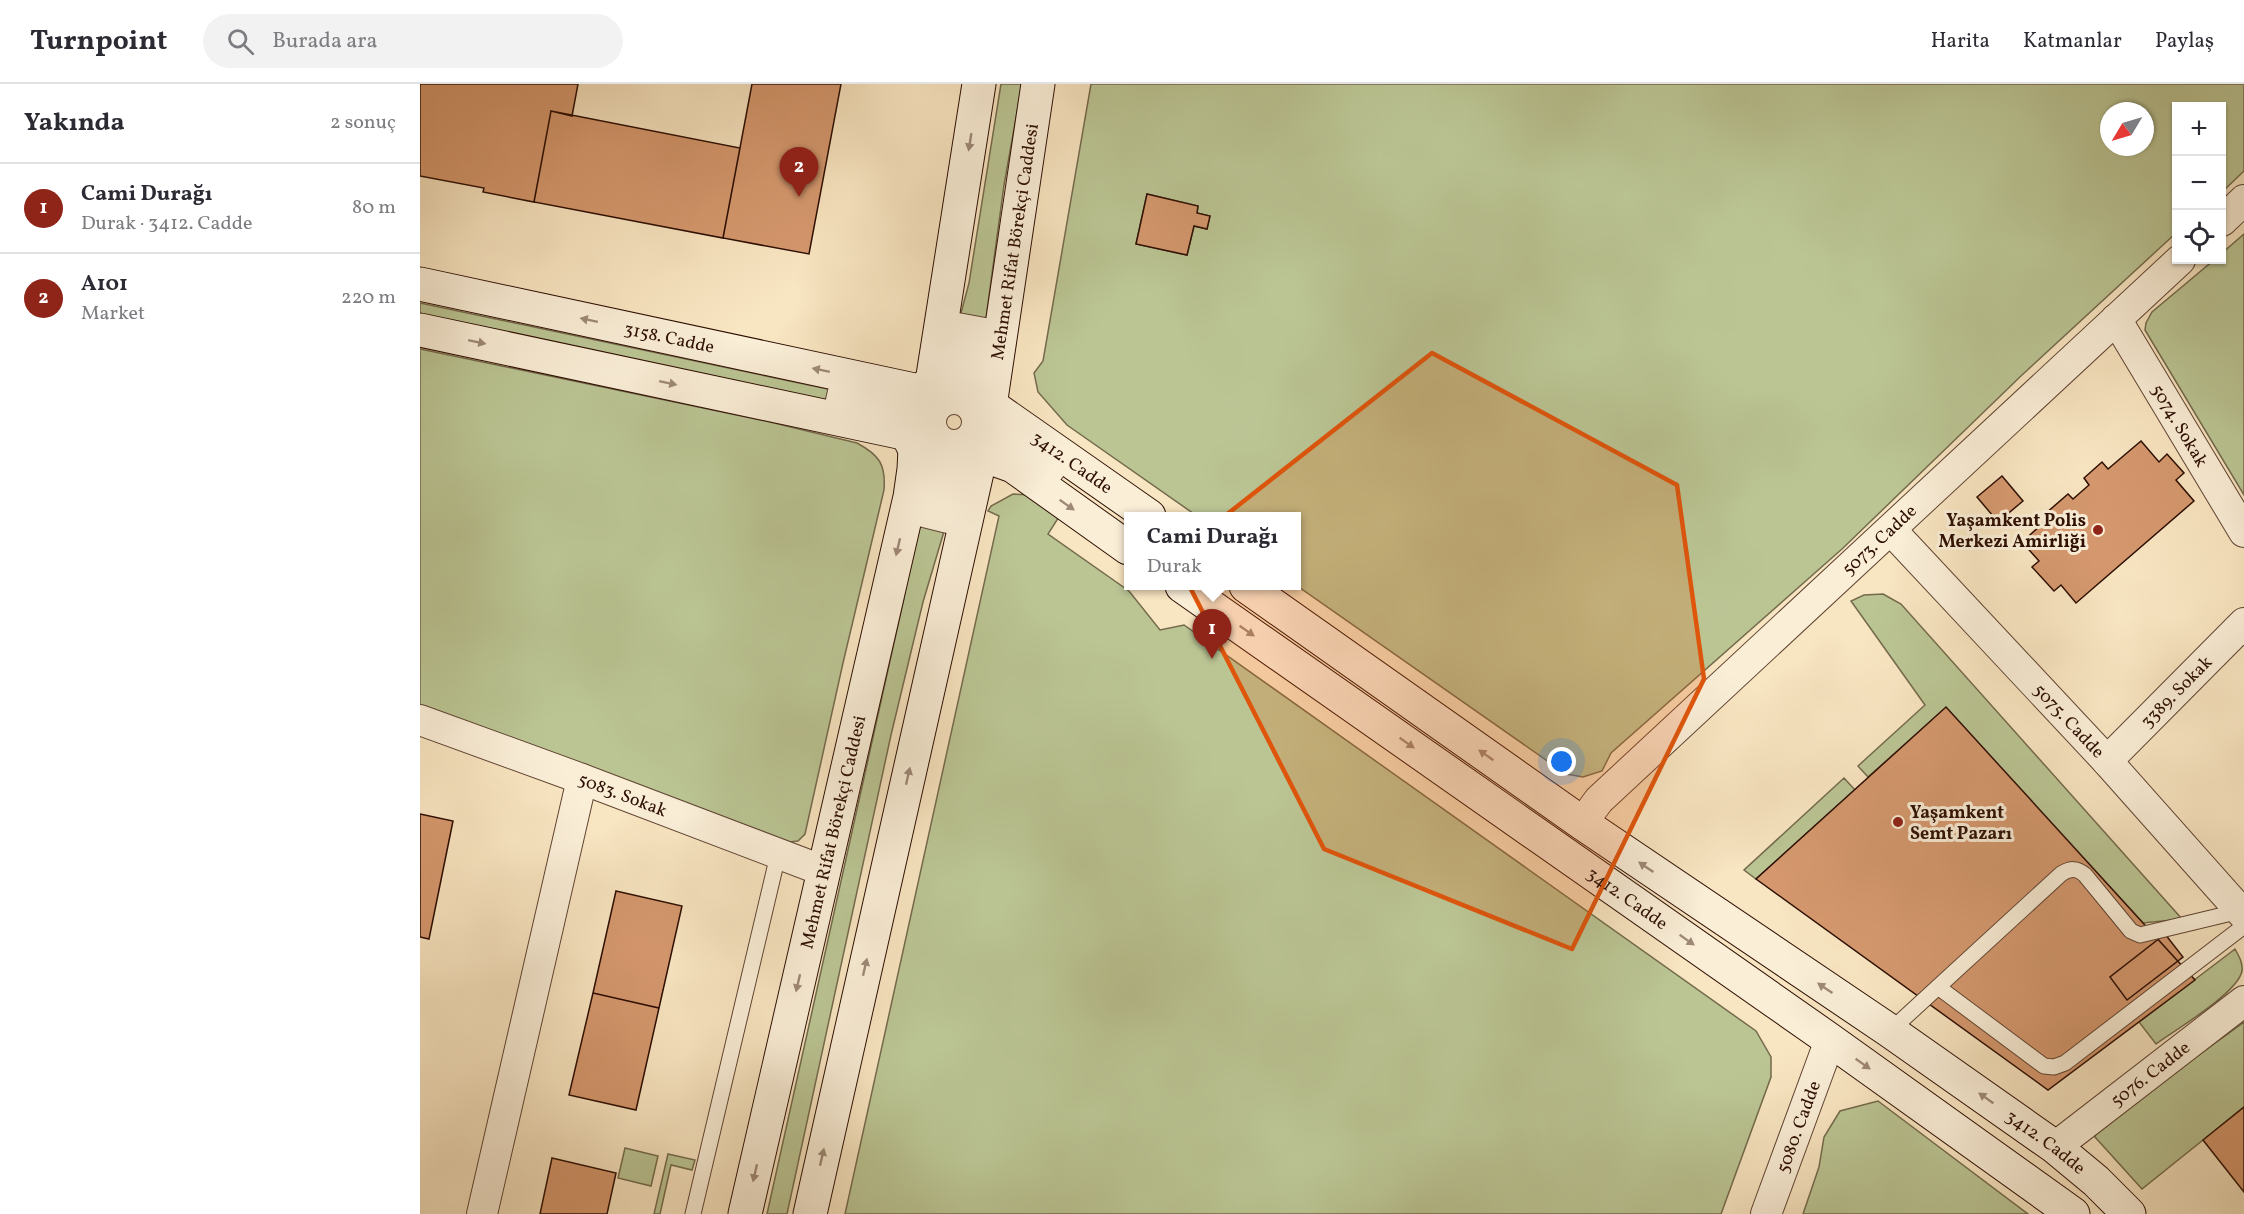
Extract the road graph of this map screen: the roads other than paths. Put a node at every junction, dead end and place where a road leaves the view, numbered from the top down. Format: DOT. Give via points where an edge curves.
graph roads {
  1 [pos="979,84"];
  2 [pos="1038,84"];
  3 [pos="2244,200"];
  4 [pos="2226,217"];
  5 [pos="2176,264"];
  6 [pos="420,284"];
  7 [pos="2116,319"];
  8 [pos="420,330"];
  9 [pos="925,386"];
  10 [pos="985,404"];
  11 [pos="905,433"];
  12 [pos="980,459"];
  13 [pos="1143,512"];
  14 [pos="1891,530"];
  15 [pos="2244,532"];
  16 [pos="1124,545"];
  17 [pos="1189,590"];
  18 [pos="1253,590"];
  19 [pos="2244,623"];
  20 [pos="420,720"];
  21 [pos="2107,762"];
  22 [pos="582,779"];
  23 [pos="1582,823"];
  24 [pos="1563,854"];
  25 [pos="778,855"];
  26 [pos="824,871"];
  27 [pos="2243,918"];
  28 [pos="1938,987"];
  29 [pos="2244,1000"];
  30 [pos="1890,1031"];
  31 [pos="1830,1040"];
  32 [pos="2055,1147"];
  33 [pos="482,1214"];
  34 [pos="693,1214"];
  35 [pos="745,1214"];
  36 [pos="810,1214"];
  37 [pos="1766,1214"];
  38 [pos="2073,1214"];
  39 [pos="2129,1214"];
  1 -- 9 [label="street, one-way"];
  2 -- 10 [label="street, Mehmet Rifat Börekçi Caddesi"];
  3 -- 4 [label="street"];
  5 -- 7 [label="street, 5073. Cadde"];
  9 -- 6 [label="street, 3158. Cadde, one-way"];
  7 -- 14 [label="street, 5073. Cadde"];
  7 -- 15 [label="street, 5074. Sokak"];
  8 -- 11 [label="street, one-way"];
  9 -- 10 [label="street" via="944,377 958,377 982,388"];
  9 -- 11 [label="street" via="910,404"];
  10 -- 12 [label="street" via="998,422 996,436"];
  10 -- 13 [label="street, 3412. Cadde"];
  11 -- 12 [label="street" via="925,460 938,466 968,466"];
  11 -- 26 [label="street, Mehmet Rifat Börekçi Caddesi, one-way" via="911,491"];
  12 -- 16 [label="street, 3412. Cadde, one-way" via="1013,466"];
  36 -- 12 [label="street, one-way"];
  14 -- 21 [label="street, 5075. Cadde"];
  14 -- 23 [label="street, 5073. Cadde" via="1599,801"];
  17 -- 24 [label="street, 3412. Cadde, one-way"];
  23 -- 18 [label="street, 3412. Cadde, one-way"];
  19 -- 21 [label="street, 3389. Sokak"];
  20 -- 22 [label="street, 5083. Sokak"];
  21 -- 27 [label="street, 5075. Cadde"];
  22 -- 25 [label="street, 5083. Sokak"];
  22 -- 33 [label="street"];
  23 -- 24 [label="street"];
  30 -- 23 [label="street, 3412. Cadde, one-way"];
  24 -- 31 [label="street, 3412. Cadde, one-way"];
  25 -- 26 [label="street, 5083. Sokak"];
  25 -- 34 [label="lane"];
  26 -- 35 [label="street, Mehmet Rifat Börekçi Caddesi, one-way"];
  27 -- 28 [label="lane" via="2145,935 2135,933 2085,875 2068,870"];
  27 -- 28 [label="lane" via="2065,1063 2054,1067 2044,1066"];
  28 -- 30 [label="lane"];
  29 -- 32 [label="street, 5076. Cadde"];
  32 -- 30 [label="street, 3412. Cadde, one-way"];
  31 -- 37 [label="street, 5080. Cadde"];
  31 -- 38 [label="street, 3412. Cadde, one-way"];
  32 -- 39 [label="street, 3412. Cadde"];
}
